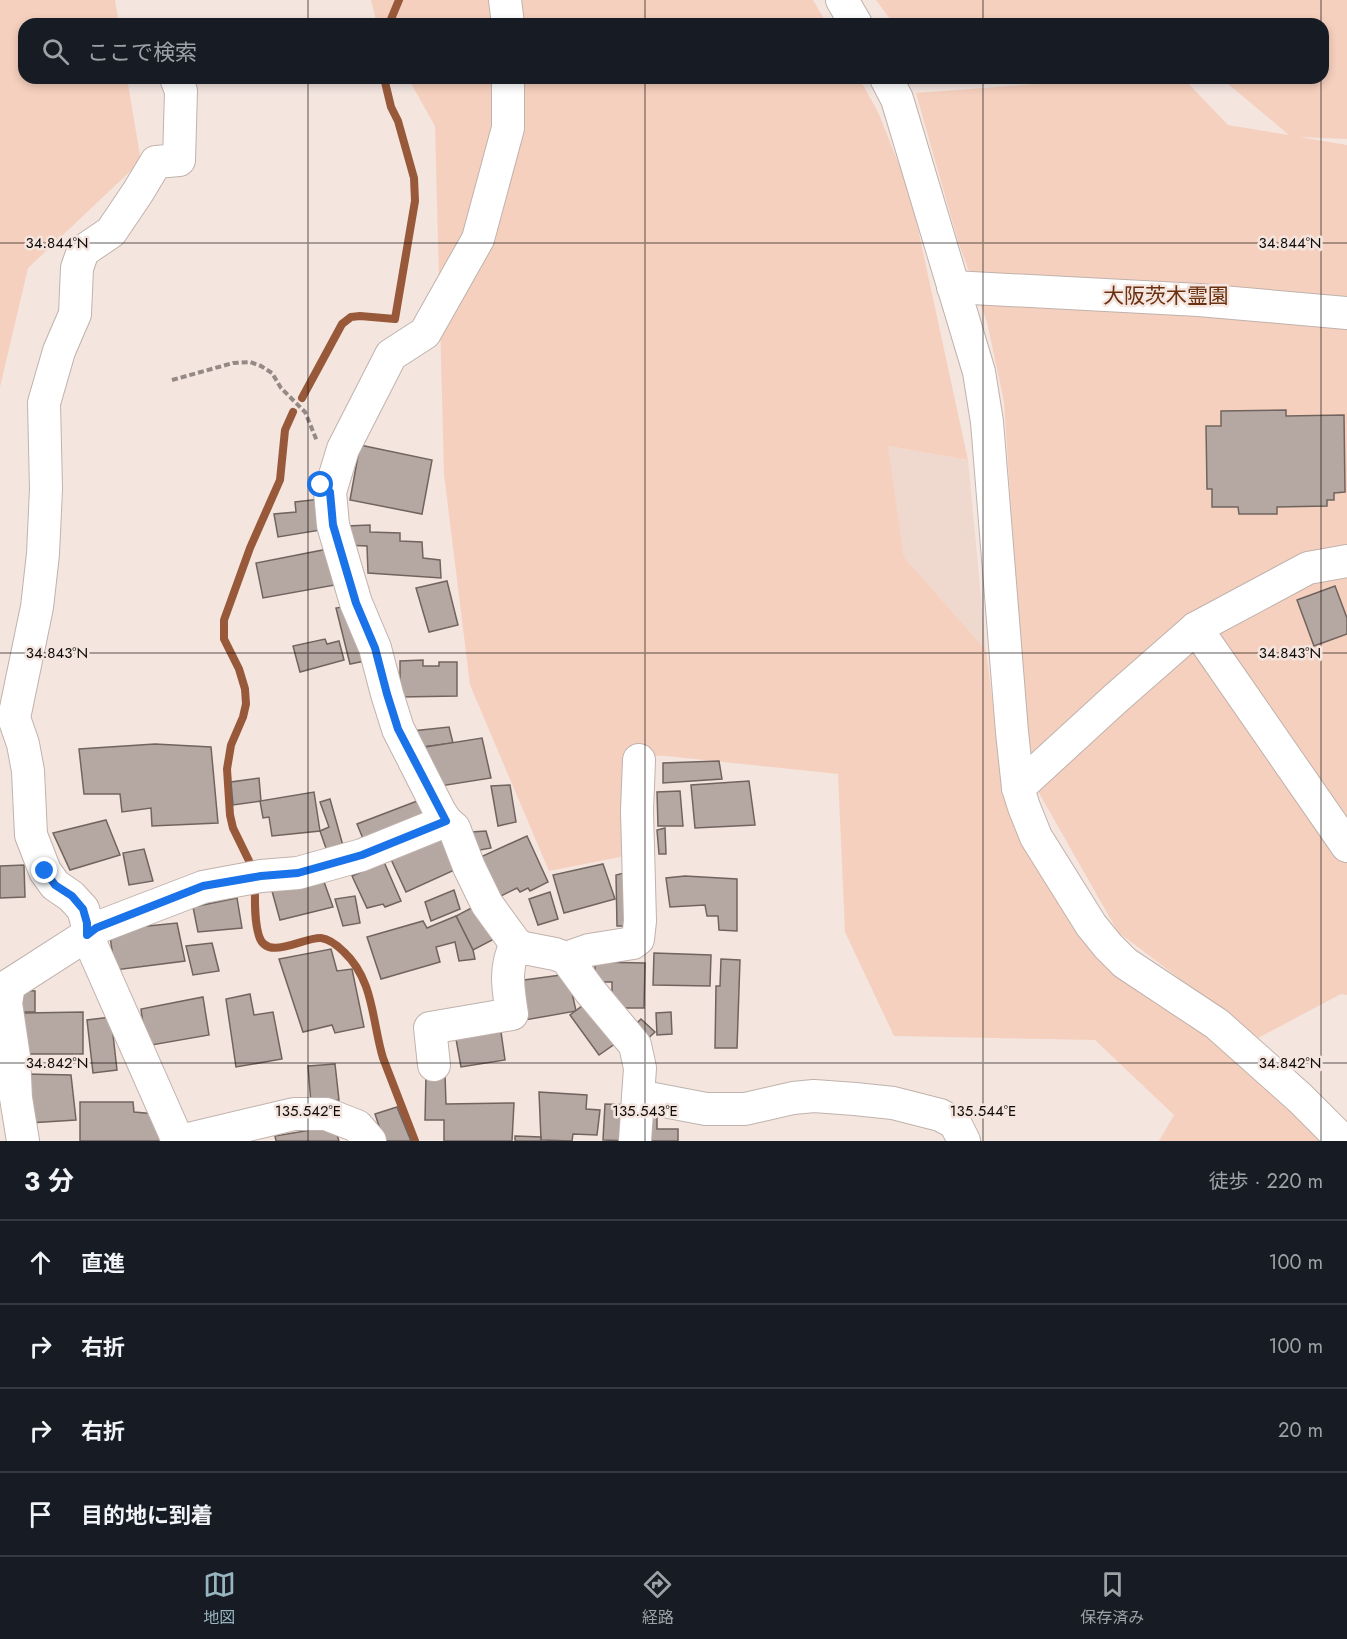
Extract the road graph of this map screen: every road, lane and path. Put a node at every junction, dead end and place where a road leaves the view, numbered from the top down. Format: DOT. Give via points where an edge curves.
graph roads {
  1 [pos="505,0"];
  2 [pos="842,0"];
  3 [pos="507,18"];
  4 [pos="852,18"];
  5 [pos="178,84"];
  6 [pos="508,84"];
  7 [pos="889,84"];
  8 [pos="953,287"];
  9 [pos="1347,313"];
  10 [pos="172,380"];
  11 [pos="318,444"];
  12 [pos="1347,561"];
  13 [pos="1197,628"];
  14 [pos="639,760"];
  15 [pos="1018,788"];
  16 [pos="446,821"];
  17 [pos="1347,846"];
  18 [pos="87,935"];
  19 [pos="516,944"];
  20 [pos="566,958"];
  21 [pos="434,1065"];
  22 [pos="638,1096"];
  23 [pos="8,1099"];
  24 [pos="23,1141"];
  25 [pos="179,1141"];
  26 [pos="370,1141"];
  27 [pos="635,1141"];
  28 [pos="964,1141"];
  29 [pos="1343,1141"];
  1 -- 3 [label="street"];
  2 -- 4 [label="street"];
  5 -- 18 [label="street" via="179,160 156,162 111,232 83,251 77,268 75,314 44,403 43,554 37,607 14,718 28,771 31,835 45,871 83,909"];
  6 -- 16 [label="street" via="508,128 478,239 425,333 391,356 344,449 330,492 333,525 398,729"];
  7 -- 8 [label="street"];
  8 -- 9 [label="street" via="1199,300"];
  8 -- 15 [label="street" via="979,372 987,422"];
  10 -- 11 [label="path" via="233,363 261,366 272,373 305,412"];
  12 -- 13 [label="street" via="1308,568"];
  13 -- 15 [label="street"];
  13 -- 17 [label="street"];
  14 -- 20 [label="street" via="638,939"];
  15 -- 29 [label="street" via="1036,837 1091,926 1108,946 1125,963 1217,1024"];
  16 -- 18 [label="street" via="320,868 203,886"];
  16 -- 19 [label="street" via="454,828 487,904"];
  18 -- 23 [label="street" via="9,985 6,1003 14,1058"];
  18 -- 25 [label="street"];
  19 -- 20 [label="street"];
  19 -- 21 [label="street" via="507,978 512,1014 430,1028"];
  20 -- 22 [label="street" via="635,1045 640,1068"];
  22 -- 27 [label="street"];
  22 -- 28 [label="street" via="706,1109 745,1109 814,1096 893,1103 940,1115 955,1123"];
  23 -- 24 [label="street"];
  25 -- 26 [label="street" via="294,1114 326,1114 357,1126"];
}
